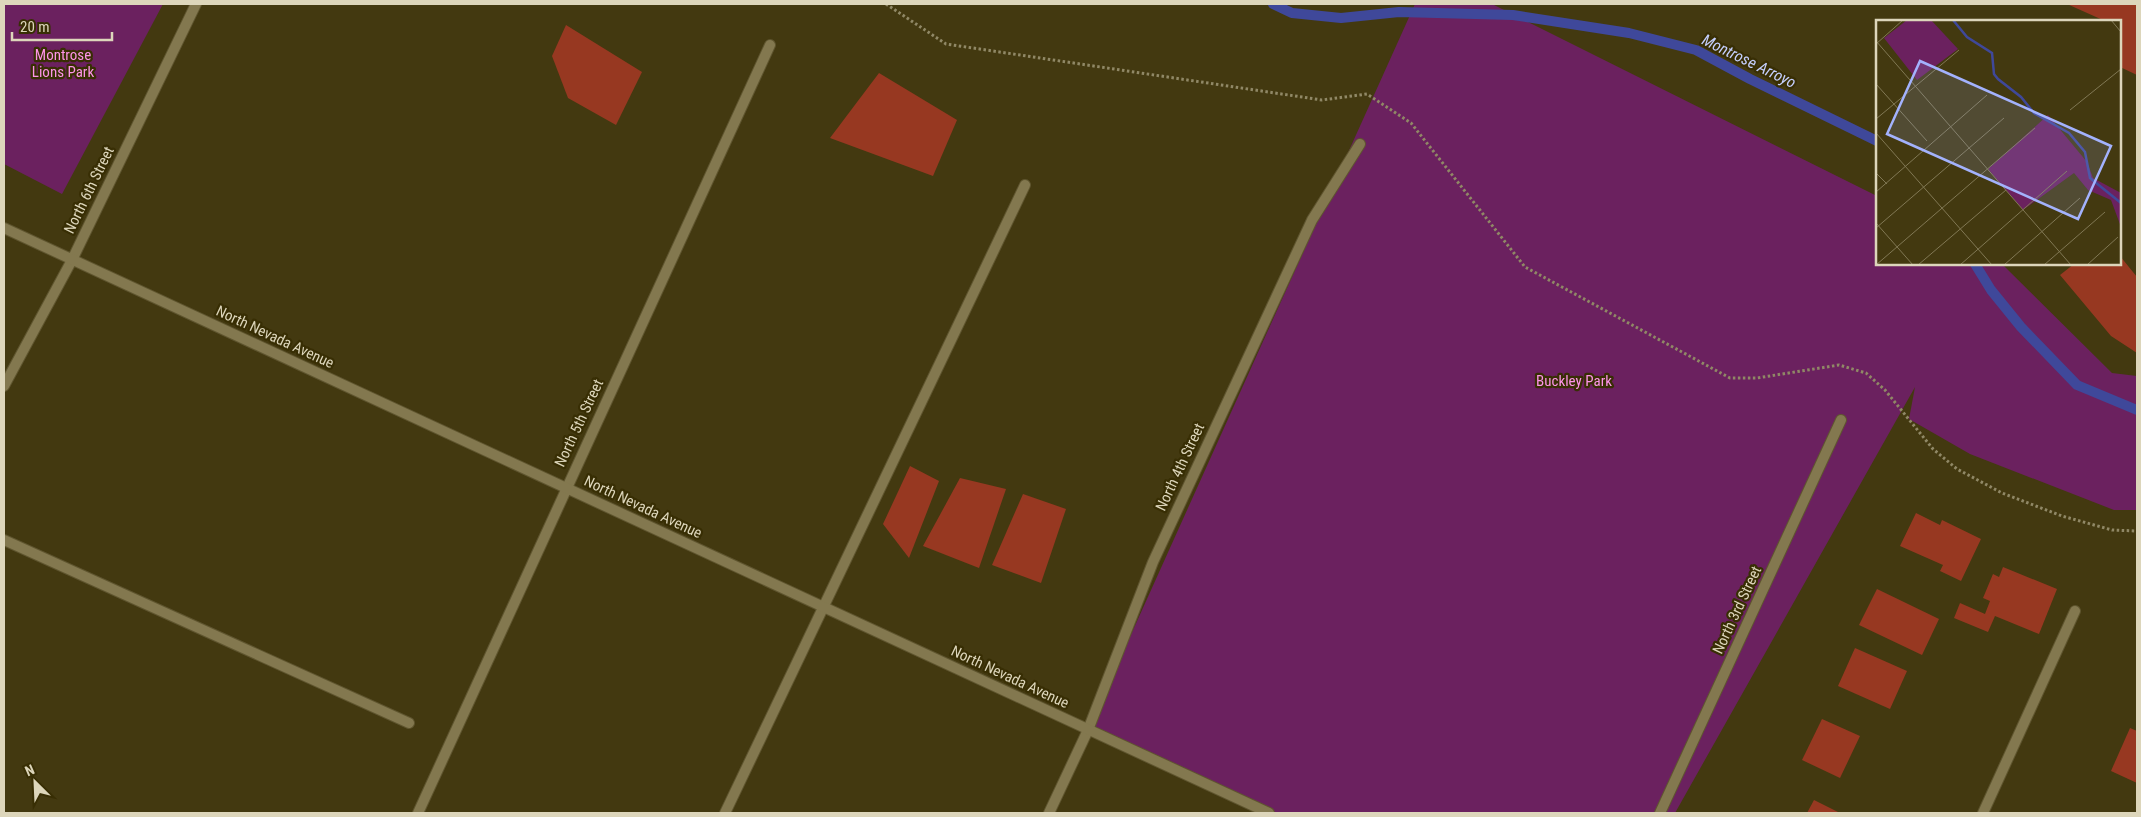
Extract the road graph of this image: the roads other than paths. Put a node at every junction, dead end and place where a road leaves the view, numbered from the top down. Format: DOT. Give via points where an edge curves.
graph roads {
  1 [pos="196,4"];
  2 [pos="770,45"];
  3 [pos="1360,144"];
  4 [pos="1025,185"];
  5 [pos="4,228"];
  6 [pos="72,260"];
  7 [pos="4,386"];
  8 [pos="1841,420"];
  9 [pos="566,488"];
  10 [pos="4,540"];
  11 [pos="822,607"];
  12 [pos="2075,611"];
  13 [pos="409,723"];
  14 [pos="1088,730"];
  15 [pos="418,813"];
  16 [pos="725,813"];
  17 [pos="1049,813"];
  18 [pos="1269,813"];
  19 [pos="1660,813"];
  20 [pos="1983,813"];
  1 -- 6 [label="street, North 6th Street"];
  2 -- 9 [label="street, North 5th Street"];
  3 -- 14 [label="street, North 4th Street" via="1312,220 1153,562"];
  4 -- 11 [label="street"];
  5 -- 6 [label="street, North Nevada Avenue"];
  6 -- 7 [label="street, North 6th Street"];
  6 -- 9 [label="street, North Nevada Avenue"];
  8 -- 19 [label="street, North 3rd Street"];
  9 -- 11 [label="street, North Nevada Avenue"];
  9 -- 15 [label="street, North 5th Street"];
  10 -- 13 [label="street"];
  11 -- 14 [label="street, North Nevada Avenue"];
  11 -- 16 [label="street"];
  12 -- 20 [label="street"];
  14 -- 17 [label="street, North 4th Street"];
  14 -- 18 [label="street, North Nevada Avenue"];
}
